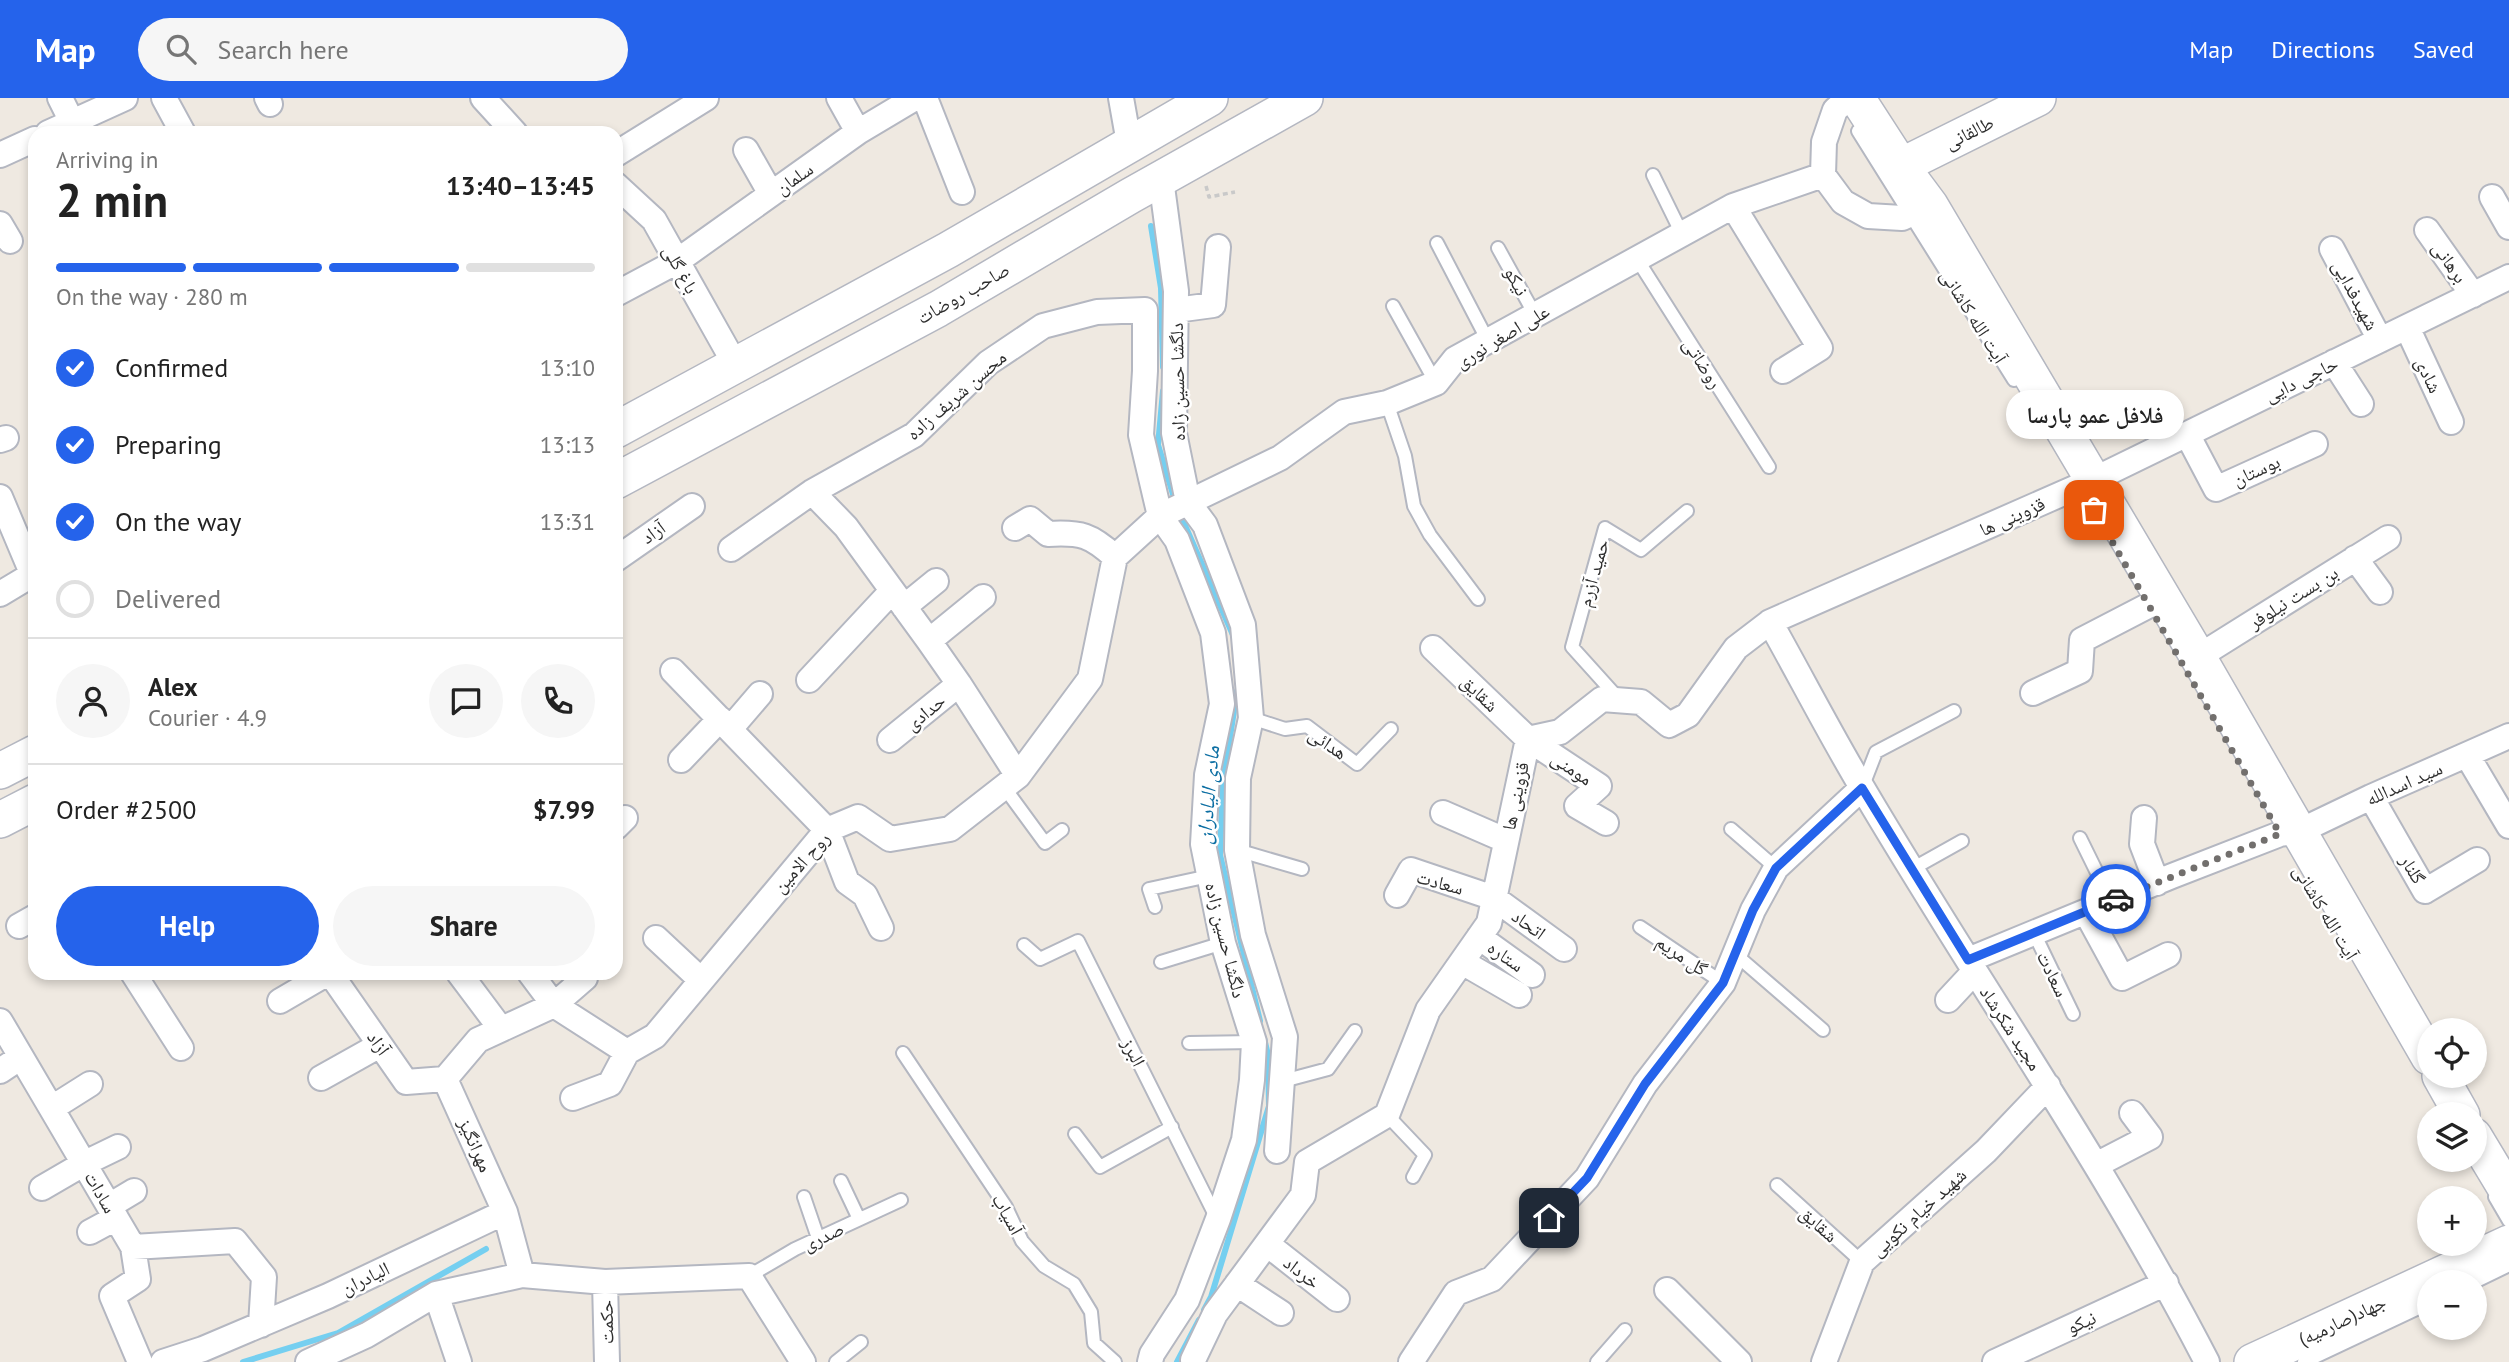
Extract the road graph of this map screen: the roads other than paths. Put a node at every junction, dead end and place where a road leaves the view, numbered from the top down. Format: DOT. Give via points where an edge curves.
graph roads {
  1 [pos="60,98"];
  2 [pos="125,98"];
  3 [pos="164,98"];
  4 [pos="484,98"];
  5 [pos="706,98"];
  6 [pos="839,98"];
  7 [pos="915,98"];
  8 [pos="925,98"];
  9 [pos="1121,98"];
  10 [pos="1210,98"];
  11 [pos="1305,98"];
  12 [pos="2038,98"];
  13 [pos="1846,100"];
  14 [pos="72,122"];
  15 [pos="99,122"];
  16 [pos="63,126"];
  17 [pos="179,126"];
  18 [pos="509,126"];
  19 [pos="1946,130"];
  20 [pos="858,132"];
  21 [pos="1129,143"];
  22 [pos="28,150"];
  23 [pos="623,150"];
  24 [pos="746,150"];
  25 [pos="0,155"];
  26 [pos="1893,170"];
  27 [pos="1653,175"];
  28 [pos="1823,175"];
  29 [pos="1161,179"];
  30 [pos="623,191"];
  31 [pos="962,192"];
  32 [pos="771,194"];
  33 [pos="2492,197"];
  34 [pos="1733,206"];
  35 [pos="1920,210"];
  36 [pos="2509,227"];
  37 [pos="2427,230"];
  38 [pos="1682,234"];
  39 [pos="1437,243"];
  40 [pos="1218,247"];
  41 [pos="1499,248"];
  42 [pos="2332,249"];
  43 [pos="948,250"];
  44 [pos="1637,259"];
  45 [pos="676,262"];
  46 [pos="2509,277"];
  47 [pos="623,290"];
  48 [pos="2473,295"];
  49 [pos="862,296"];
  50 [pos="1393,306"];
  51 [pos="938,309"];
  52 [pos="1145,310"];
  53 [pos="1176,310"];
  54 [pos="1535,315"];
  55 [pos="2407,327"];
  56 [pos="2380,340"];
  57 [pos="1488,341"];
  58 [pos="860,349"];
  59 [pos="2334,362"];
  60 [pos="735,364"];
  61 [pos="1783,371"];
  62 [pos="1436,383"];
  63 [pos="2023,395"];
  64 [pos="1387,404"];
  65 [pos="2361,404"];
  66 [pos="2451,422"];
  67 [pos="623,426"];
  68 [pos="1174,433"];
  69 [pos="2187,434"];
  70 [pos="1141,435"];
  71 [pos="2315,444"];
  72 [pos="1769,467"];
  73 [pos="623,477"];
  74 [pos="2083,485"];
  75 [pos="812,492"];
  76 [pos="0,498"];
  77 [pos="1188,502"];
  78 [pos="692,506"];
  79 [pos="1687,511"];
  80 [pos="1160,516"];
  81 [pos="1015,528"];
  82 [pos="2388,538"];
  83 [pos="731,549"];
  84 [pos="623,554"];
  85 [pos="1115,557"];
  86 [pos="2355,558"];
  87 [pos="28,562"];
  88 [pos="28,579"];
  89 [pos="936,580"];
  90 [pos="2380,592"];
  91 [pos="0,594"];
  92 [pos="983,597"];
  93 [pos="898,599"];
  94 [pos="1478,599"];
  95 [pos="2152,604"];
  96 [pos="1770,622"];
  97 [pos="929,642"];
  98 [pos="1433,648"];
  99 [pos="2198,657"];
  100 [pos="673,671"];
  101 [pos="809,680"];
  102 [pos="960,684"];
  103 [pos="2033,693"];
  104 [pos="760,694"];
  105 [pos="1620,701"];
  106 [pos="1954,711"];
  107 [pos="1251,718"];
  108 [pos="725,724"];
  109 [pos="1391,729"];
  110 [pos="2509,736"];
  111 [pos="1528,738"];
  112 [pos="890,740"];
  113 [pos="2467,755"];
  114 [pos="28,756"];
  115 [pos="681,760"];
  116 [pos="0,771"];
  117 [pos="1011,781"];
  118 [pos="1862,788"];
  119 [pos="2371,797"];
  120 [pos="28,806"];
  121 [pos="1443,813"];
  122 [pos="2144,818"];
  123 [pos="0,820"];
  124 [pos="1606,823"];
  125 [pos="2509,826"];
  126 [pos="1731,829"];
  127 [pos="827,830"];
  128 [pos="1062,831"];
  129 [pos="2285,834"];
  130 [pos="2080,838"];
  131 [pos="1505,841"];
  132 [pos="1962,841"];
  133 [pos="1237,850"];
  134 [pos="2477,860"];
  135 [pos="1776,868"];
  136 [pos="1302,869"];
  137 [pos="1912,869"];
  138 [pos="1209,876"];
  139 [pos="2157,883"];
  140 [pos="1397,895"];
  141 [pos="1494,898"];
  142 [pos="2111,901"];
  143 [pos="1155,907"];
  144 [pos="2086,912"];
  145 [pos="1640,927"];
  146 [pos="881,928"];
  147 [pos="2034,933"];
  148 [pos="1479,937"];
  149 [pos="656,938"];
  150 [pos="1223,943"];
  151 [pos="1024,945"];
  152 [pos="1564,949"];
  153 [pos="1735,954"];
  154 [pos="2168,955"];
  155 [pos="1161,962"];
  156 [pos="1462,962"];
  157 [pos="1971,965"];
  158 [pos="137,980"];
  159 [pos="317,980"];
  160 [pos="334,980"];
  161 [pos="464,980"];
  162 [pos="535,980"];
  163 [pos="583,980"];
  164 [pos="701,980"];
  165 [pos="1723,983"];
  166 [pos="1948,1000"];
  167 [pos="280,1001"];
  168 [pos="554,1005"];
  169 [pos="2073,1014"];
  170 [pos="0,1021"];
  171 [pos="500,1029"];
  172 [pos="1822,1030"];
  173 [pos="1355,1031"];
  174 [pos="2417,1038"];
  175 [pos="1254,1042"];
  176 [pos="1189,1043"];
  177 [pos="380,1045"];
  178 [pos="181,1048"];
  179 [pos="627,1052"];
  180 [pos="904,1053"];
  181 [pos="21,1057"];
  182 [pos="0,1071"];
  183 [pos="321,1077"];
  184 [pos="445,1079"];
  185 [pos="1283,1081"];
  186 [pos="90,1084"];
  187 [pos="2048,1086"];
  188 [pos="573,1098"];
  189 [pos="52,1108"];
  190 [pos="2132,1113"];
  191 [pos="1387,1115"];
  192 [pos="1172,1127"];
  193 [pos="1075,1135"];
  194 [pos="1244,1140"];
  195 [pos="118,1147"];
  196 [pos="1277,1151"];
  197 [pos="1307,1162"];
  198 [pos="85,1163"];
  199 [pos="2096,1165"];
  200 [pos="2494,1170"];
  201 [pos="1413,1177"];
  202 [pos="841,1181"];
  203 [pos="1777,1185"];
  204 [pos="42,1188"];
  205 [pos="134,1191"];
  206 [pos="804,1197"];
  207 [pos="901,1200"];
  208 [pos="113,1212"];
  209 [pos="505,1212"];
  210 [pos="859,1219"];
  211 [pos="1218,1219"];
  212 [pos="2509,1221"];
  213 [pos="90,1231"];
  214 [pos="818,1238"];
  215 [pos="2509,1243"];
  216 [pos="1267,1244"];
  217 [pos="133,1247"];
  218 [pos="1862,1262"];
  219 [pos="2509,1265"];
  220 [pos="522,1275"];
  221 [pos="749,1276"];
  222 [pos="2487,1276"];
  223 [pos="605,1282"];
  224 [pos="2166,1283"];
  225 [pos="1237,1284"];
  226 [pos="1667,1290"];
  227 [pos="436,1294"];
  228 [pos="1337,1299"];
  229 [pos="2417,1309"];
  230 [pos="1281,1313"];
  231 [pos="261,1325"];
  232 [pos="1625,1330"];
  233 [pos="861,1342"];
  234 [pos="206,1356"];
  235 [pos="1148,1359"];
  236 [pos="1194,1361"];
  237 [pos="140,1362"];
  238 [pos="163,1362"];
  239 [pos="308,1362"];
  240 [pos="459,1362"];
  241 [pos="607,1362"];
  242 [pos="803,1362"];
  243 [pos="836,1362"];
  244 [pos="1115,1362"];
  245 [pos="1411,1362"];
  246 [pos="1597,1362"];
  247 [pos="1739,1362"];
  248 [pos="1824,1362"];
  249 [pos="1995,1362"];
  250 [pos="2207,1362"];
  251 [pos="2252,1362"];
  252 [pos="2304,1362"];
  1 -- 14 [label="street"];
  2 -- 15 [label="street"];
  3 -- 17 [label="street"];
  4 -- 18 [label="street"];
  5 -- 23 [label="street"];
  6 -- 20 [label="street"];
  7 -- 20 [label="street, سلمان"];
  8 -- 31 [label="street"];
  9 -- 21 [label="street"];
  10 -- 21 [label="street"];
  11 -- 29 [label="street, صاحب روضات"];
  12 -- 26 [label="street, طالقانی"];
  13 -- 26 [label="street, آیت الله کاشانی"];
  13 -- 28 [label="street" via="1835,110 1824,142"];
  14 -- 15 [label="street"];
  14 -- 16 [label="street"];
  19 -- 26 [label="lane, طالقانی"];
  20 -- 32 [label="street, سلمان"];
  21 -- 43 [label="street"];
  22 -- 25 [label="street"];
  24 -- 32 [label="street"];
  26 -- 35 [label="street, آیت الله کاشانی"];
  27 -- 38 [label="lane"];
  28 -- 34 [label="street, علی اصغر نوری"];
  28 -- 35 [label="street" via="1843,202 1868,216 1902,218"];
  29 -- 51 [label="street, صاحب روضات"];
  29 -- 53 [label="street, دلگشا حسین زاده"];
  30 -- 45 [label="street, باغ گلی" via="654,220"];
  32 -- 45 [label="street, سلمان"];
  33 -- 36 [label="street"];
  34 -- 38 [label="street, علی اصغر نوری"];
  34 -- 61 [label="street" via="1820,348"];
  35 -- 63 [label="lane, آیت الله کاشانی"];
  35 -- 74 [label="street, آیت الله کاشانی"];
  37 -- 48 [label="street, برهانی"];
  38 -- 44 [label="street, علی اصغر نوری"];
  39 -- 57 [label="lane"];
  40 -- 53 [label="street" via="1213,305"];
  41 -- 54 [label="lane, نیکو"];
  42 -- 56 [label="street, شهیدفدایی"];
  43 -- 49 [label="street"];
  43 -- 51 [label="street" via="918,284 919,302"];
  44 -- 54 [label="street, علی اصغر نوری"];
  44 -- 72 [label="lane, روضاتی"];
  45 -- 47 [label="street, سلمان"];
  45 -- 60 [label="street, باغ گلی"];
  46 -- 48 [label="street, حاجی دایی"];
  48 -- 55 [label="street, حاجی دایی"];
  49 -- 58 [label="street" via="873,310 872,330"];
  49 -- 60 [label="street"];
  50 -- 62 [label="lane"];
  51 -- 58 [label="street, صاحب روضات"];
  52 -- 70 [label="street, دلگشا حسین زاده"];
  52 -- 75 [label="street, محسن شریف زاده" via="1097,312 1043,326 988,363 914,435"];
  53 -- 68 [label="street, دلگشا حسین زاده"];
  54 -- 57 [label="street, علی اصغر نوری"];
  55 -- 56 [label="street, حاجی دایی"];
  55 -- 66 [label="street, شادی"];
  56 -- 59 [label="street, حاجی دایی"];
  57 -- 62 [label="street, علی اصغر نوری" via="1455,359"];
  58 -- 73 [label="street, صاحب روضات"];
  59 -- 65 [label="street"];
  59 -- 69 [label="street, حاجی دایی"];
  60 -- 67 [label="street"];
  62 -- 64 [label="street, علی اصغر نوری"];
  64 -- 77 [label="street, علی اصغر نوری" via="1344,412 1280,458"];
  64 -- 94 [label="lane" via="1405,456 1414,506"];
  68 -- 70 [label="street"];
  68 -- 77 [label="street, دلگشا حسین زاده"];
  69 -- 71 [label="street, بوستان" via="2216,489"];
  69 -- 74 [label="street, حاجی دایی"];
  70 -- 80 [label="street, دلگشا حسین زاده"];
  74 -- 95 [label="street, آیت الله کاشانی"];
  74 -- 96 [label="street, قزوینی ها"];
  75 -- 83 [label="street, محسن شریف زاده"];
  75 -- 93 [label="street" via="846,527"];
  76 -- 87 [label="street"];
  77 -- 80 [label="street, علی اصغر نوری"];
  77 -- 107 [label="street, دلگشا حسین زاده" via="1205,525 1243,625"];
  78 -- 84 [label="street, آزاد"];
  79 -- 105 [label="lane, حمید آزرم" via="1641,550 1605,528 1572,647"];
  80 -- 85 [label="street"];
  80 -- 138 [label="street, دلگشا حسین زاده" via="1177,540 1213,633 1222,704 1207,775 1203,844"];
  81 -- 85 [label="street" via="1030,519 1048,534 1095,539"];
  82 -- 86 [label="street, بن بست نیلوفر"];
  85 -- 117 [label="street, روح الامین" via="1090,680"];
  86 -- 90 [label="street"];
  86 -- 99 [label="street, بن بست نیلوفر"];
  88 -- 91 [label="street"];
  89 -- 93 [label="street"];
  92 -- 97 [label="street"];
  93 -- 97 [label="street"];
  93 -- 101 [label="street"];
  95 -- 99 [label="street, آیت الله کاشانی"];
  95 -- 103 [label="street" via="2082,640 2080,671"];
  96 -- 105 [label="street, قزوینی ها" via="1736,648 1688,715 1669,725 1641,702"];
  96 -- 118 [label="street, مجید شکرشاد"];
  97 -- 102 [label="street"];
  98 -- 111 [label="street, شقایق"];
  99 -- 129 [label="street, آیت الله کاشانی"];
  100 -- 108 [label="street"];
  102 -- 112 [label="street, حدادی"];
  102 -- 117 [label="street"];
  104 -- 108 [label="street"];
  105 -- 111 [label="street, قزوینی ها" via="1602,699 1560,732"];
  106 -- 118 [label="lane" via="1876,752"];
  107 -- 109 [label="lane, هدائی" via="1284,729 1307,726 1357,764"];
  107 -- 133 [label="street, دلگشا حسین زاده" via="1238,778"];
  108 -- 115 [label="street"];
  108 -- 127 [label="street"];
  110 -- 113 [label="street, سید اسدالله"];
  111 -- 124 [label="street, مومنی" via="1599,786 1577,806"];
  111 -- 131 [label="street, قزوینی ها"];
  113 -- 119 [label="street, سید اسدالله"];
  113 -- 125 [label="street"];
  114 -- 116 [label="street"];
  117 -- 127 [label="street, روح الامین" via="950,829 890,839 858,817"];
  117 -- 128 [label="lane" via="1045,843"];
  118 -- 135 [label="street"];
  118 -- 137 [label="street, مجید شکرشاد"];
  119 -- 129 [label="street, سید اسدالله"];
  119 -- 134 [label="street, گلنار" via="2425,891"];
  120 -- 123 [label="street"];
  121 -- 131 [label="street"];
  122 -- 139 [label="street" via="2142,844"];
  126 -- 135 [label="lane"];
  127 -- 146 [label="street" via="847,882 865,895"];
  127 -- 164 [label="street, روح الامین"];
  129 -- 139 [label="street, سید اسدالله"];
  129 -- 174 [label="street, آیت الله کاشانی"];
  130 -- 142 [label="lane"];
  131 -- 141 [label="street, قزوینی ها"];
  132 -- 137 [label="lane"];
  133 -- 136 [label="lane"];
  133 -- 185 [label="street, دلگشا حسین زاده" via="1253,935 1285,1037"];
  135 -- 153 [label="street"];
  137 -- 157 [label="street, مجید شکرشاد"];
  138 -- 143 [label="lane" via="1149,889"];
  138 -- 150 [label="street, دلگشا حسین زاده"];
  139 -- 142 [label="street, سید اسدالله"];
  140 -- 141 [label="street, سعادت" via="1411,870"];
  141 -- 148 [label="street, قزوینی ها" via="1489,923"];
  141 -- 152 [label="street, اتحاد"];
  142 -- 144 [label="street, سید اسدالله"];
  144 -- 147 [label="street, سید اسدالله"];
  144 -- 154 [label="street" via="2122,978"];
  145 -- 165 [label="lane, گل مریم"];
  147 -- 157 [label="street, سید اسدالله"];
  147 -- 169 [label="lane, سعادت"];
  148 -- 156 [label="street, قزوینی ها"];
  148 -- 156 [label="street, ستاره" via="1526,985"];
  149 -- 164 [label="street"];
  150 -- 155 [label="lane"];
  150 -- 175 [label="street, دلگشا حسین زاده"];
  151 -- 192 [label="lane, البرز" via="1040,959 1078,941"];
  153 -- 165 [label="street"];
  153 -- 172 [label="lane"];
  156 -- 191 [label="street, قزوینی ها" via="1428,1010"];
  157 -- 166 [label="street"];
  157 -- 187 [label="street, مجید شکرشاد"];
  158 -- 178 [label="street"];
  159 -- 167 [label="street"];
  160 -- 177 [label="street, آزاد"];
  161 -- 171 [label="street"];
  162 -- 168 [label="street"];
  163 -- 168 [label="street"];
  164 -- 179 [label="street, روح الامین" via="655,1036"];
  165 -- 245 [label="street" via="1645,1084 1587,1178 1492,1279 1456,1293"];
  168 -- 171 [label="street"];
  168 -- 179 [label="street"];
  170 -- 181 [label="street, سادات"];
  171 -- 184 [label="street" via="478,1040"];
  173 -- 185 [label="lane" via="1328,1069"];
  175 -- 176 [label="lane"];
  175 -- 194 [label="street, دلگشا حسین زاده"];
  177 -- 183 [label="street"];
  177 -- 184 [label="street, آزاد" via="406,1082"];
  179 -- 188 [label="street" via="610,1084"];
  180 -- 244 [label="lane, آسیاب" via="1006,1207 1022,1241 1044,1266 1074,1284 1091,1312 1094,1343"];
  181 -- 182 [label="street"];
  181 -- 189 [label="street, سادات"];
  184 -- 209 [label="street, مهرانگیز"];
  185 -- 196 [label="street, دلگشا حسین زاده"];
  186 -- 189 [label="street"];
  187 -- 199 [label="street, مجید شکرشاد"];
  187 -- 218 [label="street, شهید خیام نکویی" via="1986,1151"];
  189 -- 198 [label="street, سادات"];
  190 -- 199 [label="street" via="2150,1137"];
  191 -- 197 [label="street"];
  191 -- 201 [label="lane" via="1425,1155"];
  192 -- 193 [label="lane" via="1100,1167"];
  192 -- 211 [label="lane, البرز"];
  194 -- 196 [label="street"];
  194 -- 211 [label="street, دلگشا حسین زاده"];
  195 -- 198 [label="street"];
  196 -- 197 [label="street"];
  197 -- 216 [label="street" via="1303,1195"];
  198 -- 204 [label="street"];
  198 -- 208 [label="street, سادات"];
  199 -- 224 [label="street, مجید شکرشاد"];
  200 -- 212 [label="lane"];
  202 -- 210 [label="lane"];
  203 -- 218 [label="lane, شقایق"];
  205 -- 208 [label="street"];
  206 -- 214 [label="lane"];
  207 -- 210 [label="lane, صدری"];
  208 -- 213 [label="street"];
  208 -- 217 [label="street, سادات"];
  209 -- 220 [label="street"];
  209 -- 231 [label="street, الیادران"];
  210 -- 214 [label="lane, صدری"];
  211 -- 235 [label="street, دلگشا حسین زاده" via="1187,1300"];
  214 -- 221 [label="lane, صدری"];
  215 -- 251 [label="street, جهاد(صارمیه)"];
  216 -- 225 [label="street"];
  216 -- 228 [label="street, خرداد"];
  217 -- 231 [label="street" via="235,1241 264,1277"];
  217 -- 237 [label="street, سادات" via="138,1279 112,1296"];
  218 -- 248 [label="street, شهید خیام نکویی"];
  219 -- 222 [label="lane"];
  220 -- 223 [label="street"];
  220 -- 227 [label="street"];
  221 -- 223 [label="street"];
  221 -- 242 [label="street"];
  223 -- 241 [label="street, حکمت"];
  224 -- 249 [label="street, نیکو"];
  224 -- 250 [label="street, مجید شکرشاد"];
  225 -- 230 [label="street"];
  225 -- 236 [label="street" via="1215,1314"];
  226 -- 247 [label="street"];
  227 -- 239 [label="street"];
  227 -- 240 [label="street"];
  229 -- 252 [label="lane, جهاد(صارمیه)"];
  231 -- 234 [label="street, الیادران"];
  232 -- 246 [label="lane"];
  233 -- 243 [label="lane"];
  234 -- 238 [label="street, الیادران"];
  235 -- 236 [label="street"];
}
